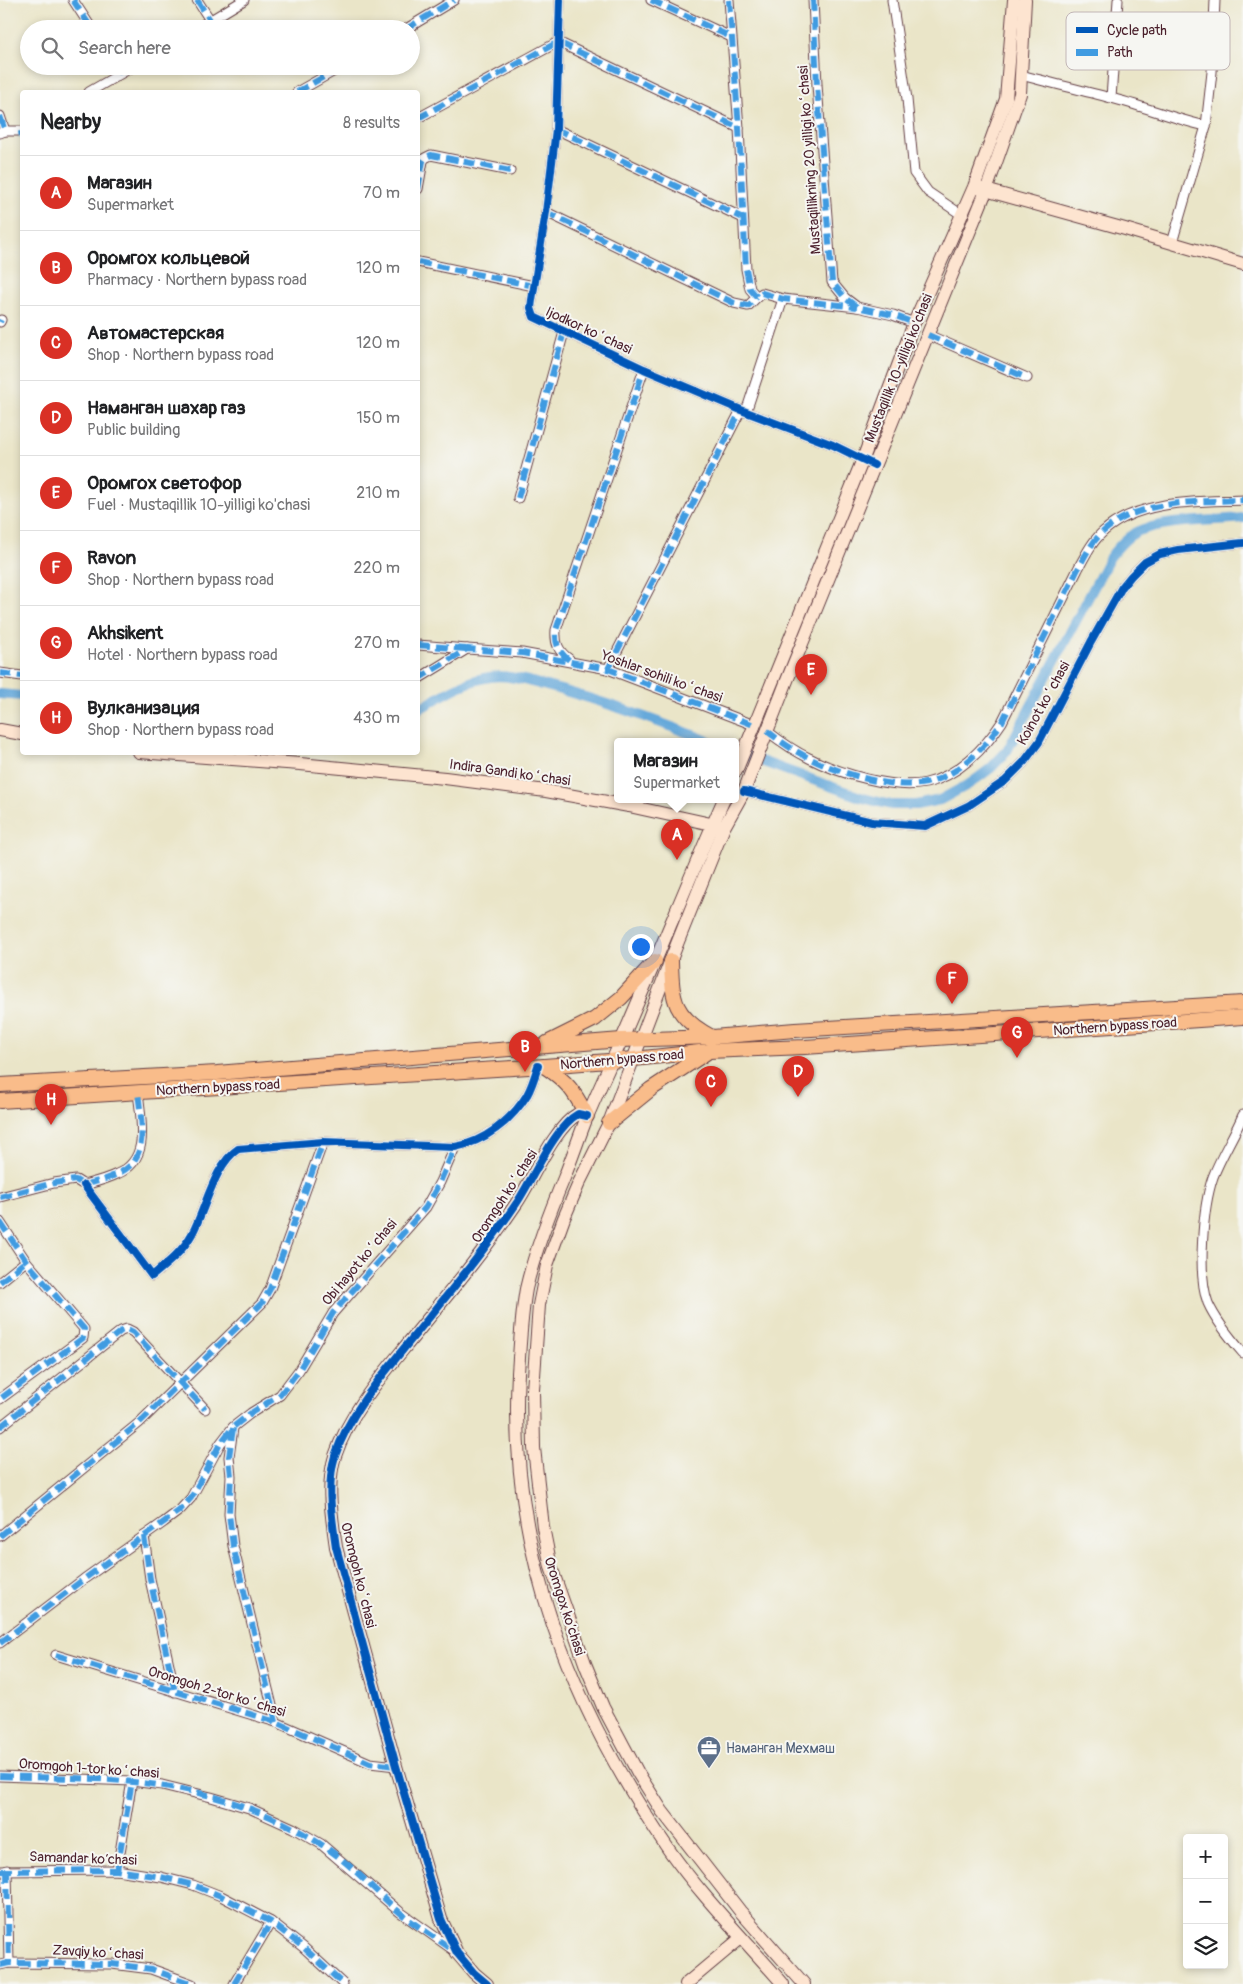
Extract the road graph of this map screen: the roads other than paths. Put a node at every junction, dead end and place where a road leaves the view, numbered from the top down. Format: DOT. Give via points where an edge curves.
graph roads {
  1 [pos="73,0"];
  2 [pos="196,0"];
  3 [pos="244,0"];
  4 [pos="454,0"];
  5 [pos="560,0"];
  6 [pos="651,0"];
  7 [pos="730,0"];
  8 [pos="813,0"];
  9 [pos="892,0"];
  10 [pos="1014,0"];
  11 [pos="1025,0"];
  12 [pos="86,20"];
  13 [pos="210,20"];
  14 [pos="420,21"];
  15 [pos="731,37"];
  16 [pos="558,42"];
  17 [pos="1113,70"];
  18 [pos="1212,70"];
  19 [pos="1021,74"];
  20 [pos="112,75"];
  21 [pos="327,75"];
  22 [pos="92,90"];
  23 [pos="301,90"];
  24 [pos="1111,98"];
  25 [pos="0,116"];
  26 [pos="420,117"];
  27 [pos="1206,126"];
  28 [pos="739,128"];
  29 [pos="556,129"];
  30 [pos="3,132"];
  31 [pos="20,134"];
  32 [pos="510,171"];
  33 [pos="420,178"];
  34 [pos="980,189"];
  35 [pos="546,212"];
  36 [pos="962,215"];
  37 [pos="743,218"];
  38 [pos="1172,243"];
  39 [pos="420,262"];
  40 [pos="1243,264"];
  41 [pos="534,286"];
  42 [pos="757,297"];
  43 [pos="783,299"];
  44 [pos="857,307"];
  45 [pos="914,323"];
  46 [pos="564,332"];
  47 [pos="928,335"];
  48 [pos="644,369"];
  49 [pos="1027,378"];
  50 [pos="744,411"];
  51 [pos="863,459"];
  52 [pos="874,465"];
  53 [pos="518,498"];
  54 [pos="1243,500"];
  55 [pos="1243,543"];
  56 [pos="420,645"];
  57 [pos="467,649"];
  58 [pos="571,661"];
  59 [pos="608,669"];
  60 [pos="0,672"];
  61 [pos="20,676"];
  62 [pos="420,678"];
  63 [pos="0,730"];
  64 [pos="752,730"];
  65 [pos="20,734"];
  66 [pos="766,735"];
  67 [pos="179,755"];
  68 [pos="739,763"];
  69 [pos="746,786"];
  70 [pos="739,796"];
  71 [pos="723,803"];
  72 [pos="734,803"];
  73 [pos="718,826"];
  74 [pos="670,961"];
  75 [pos="655,962"];
  76 [pos="1243,1003"];
  77 [pos="1243,1017"];
  78 [pos="713,1037"];
  79 [pos="641,1039"];
  80 [pos="621,1040"];
  81 [pos="540,1046"];
  82 [pos="709,1051"];
  83 [pos="634,1059"];
  84 [pos="612,1061"];
  85 [pos="541,1066"];
  86 [pos="217,1080"];
  87 [pos="0,1085"];
  88 [pos="138,1092"];
  89 [pos="0,1101"];
  90 [pos="1243,1115"];
  91 [pos="587,1116"];
  92 [pos="609,1123"];
  93 [pos="323,1142"];
  94 [pos="455,1147"];
  95 [pos="84,1185"];
  96 [pos="0,1197"];
  97 [pos="0,1222"];
  98 [pos="26,1261"];
  99 [pos="0,1282"];
  100 [pos="1243,1353"];
  101 [pos="181,1382"];
  102 [pos="0,1399"];
  103 [pos="205,1408"];
  104 [pos="0,1427"];
  105 [pos="233,1427"];
  106 [pos="0,1536"];
  107 [pos="144,1536"];
  108 [pos="0,1643"];
  109 [pos="56,1655"];
  110 [pos="175,1692"];
  111 [pos="276,1722"];
  112 [pos="396,1766"];
  113 [pos="0,1776"];
  114 [pos="132,1781"];
  115 [pos="4,1870"];
  116 [pos="117,1870"];
  117 [pos="271,1922"];
  118 [pos="741,1938"];
  119 [pos="457,1953"];
  120 [pos="4,1964"];
  121 [pos="192,1984"];
  122 [pos="234,1984"];
  123 [pos="343,1984"];
  124 [pos="487,1984"];
  125 [pos="686,1984"];
  126 [pos="783,1984"];
  127 [pos="804,1984"];
  1 -- 12 [label="street"];
  2 -- 13 [label="street"];
  3 -- 13 [label="street"];
  4 -- 14 [label="street"];
  5 -- 16 [label="street, Ijodkor koʻchasi"];
  6 -- 15 [label="street"];
  7 -- 15 [label="street"];
  8 -- 44 [label="street, Mustaqillikning 20 yilligi koʻchasi" via="832,282"];
  9 -- 36 [label="street" via="908,99 914,173 928,192"];
  10 -- 34 [label="main road, Mustaqillik 10-yilligi ko'chasi" via="1006,99"];
  11 -- 19 [label="main road, Mustaqillik 10-yilligi ko'chasi"];
  15 -- 28 [label="street"];
  16 -- 26 [label="street"];
  16 -- 28 [label="street"];
  16 -- 29 [label="street, Ijodkor koʻchasi"];
  17 -- 24 [label="street"];
  18 -- 27 [label="street"];
  19 -- 24 [label="street"];
  19 -- 34 [label="main road, Mustaqillik 10-yilligi ko'chasi" via="1017,102"];
  20 -- 22 [label="street"];
  21 -- 23 [label="street"];
  24 -- 27 [label="street"];
  25 -- 30 [label="street"];
  27 -- 38 [label="street"];
  28 -- 37 [label="street"];
  29 -- 35 [label="street, Ijodkor koʻchasi"];
  29 -- 37 [label="street"];
  30 -- 31 [label="street"];
  32 -- 33 [label="street" via="431,155 423,161"];
  34 -- 36 [label="main road, Mustaqillik 10-yilligi ko'chasi"];
  34 -- 38 [label="main road"];
  34 -- 47 [label="main road, Mustaqillik 10-yilligi ko'chasi"];
  35 -- 41 [label="street, Ijodkor koʻchasi"];
  35 -- 42 [label="street, Mustaqillikning 20 yilligi koʻchasi" via="734,303 748,306"];
  36 -- 45 [label="main road, Mustaqillik 10-yilligi ko'chasi"];
  37 -- 42 [label="street" via="746,275 750,289"];
  38 -- 40 [label="main road"];
  39 -- 41 [label="street"];
  41 -- 46 [label="street, Ijodkor koʻchasi" via="531,308 534,317"];
  42 -- 43 [label="street, Mustaqillikning 20 yilligi koʻchasi" via="762,293"];
  43 -- 44 [label="street, Mustaqillikning 20 yilligi koʻchasi"];
  43 -- 50 [label="street"];
  44 -- 45 [label="street, Mustaqillikning 20 yilligi koʻchasi"];
  45 -- 51 [label="main road, Mustaqillik 10-yilligi ko'chasi"];
  46 -- 48 [label="street, Ijodkor koʻchasi"];
  46 -- 53 [label="street"];
  47 -- 49 [label="street"];
  47 -- 52 [label="main road, Mustaqillik 10-yilligi ko'chasi"];
  48 -- 50 [label="street, Ijodkor koʻchasi"];
  48 -- 58 [label="street" via="556,630 560,653"];
  50 -- 51 [label="street, Ijodkor koʻchasi"];
  50 -- 59 [label="street"];
  51 -- 52 [label="street, Ijodkor koʻchasi"];
  51 -- 64 [label="main road, Mustaqillik 10-yilligi ko'chasi"];
  52 -- 66 [label="main road, Mustaqillik 10-yilligi ko'chasi"];
  54 -- 66 [label="street" via="1186,503 1149,510 1118,522 1103,532 1078,569 992,738 972,758 941,777 928,783 899,785 856,775 808,758"];
  55 -- 69 [label="street, Koinot koʻchasi" via="1178,550 1145,562 1122,587 1051,720 1024,762 989,792 945,818 925,826 872,822"];
  56 -- 57 [label="street, Yoshlar sohili koʻchasi"];
  57 -- 58 [label="street, Yoshlar sohili koʻchasi" via="522,652"];
  57 -- 62 [label="street"];
  58 -- 59 [label="street, Yoshlar sohili koʻchasi"];
  59 -- 64 [label="street, Yoshlar sohili koʻchasi"];
  60 -- 61 [label="street"];
  63 -- 65 [label="main road"];
  64 -- 68 [label="main road, Mustaqillik 10-yilligi ko'chasi"];
  66 -- 69 [label="main road, Mustaqillik 10-yilligi ko'chasi"];
  67 -- 73 [label="main road, Indira Gandi koʻchasi" via="445,778 546,791"];
  69 -- 70 [label="main road, Mustaqillik 10-yilligi ko'chasi"];
  71 -- 73 [label="main road"];
  72 -- 73 [label="main road, Mustaqillik 10-yilligi ko'chasi"];
  73 -- 74 [label="main road, Oromgox ko‘chasi"];
  73 -- 75 [label="main road, Oromgox ko‘chasi"];
  74 -- 78 [label="main road" via="671,990 681,1015"];
  74 -- 79 [label="main road, Oromgox ko‘chasi"];
  75 -- 80 [label="main road, Oromgox ko‘chasi"];
  75 -- 81 [label="main road" via="621,998 595,1019"];
  76 -- 78 [label="main road, Northern bypass road"];
  77 -- 82 [label="main road, Northern bypass road"];
  78 -- 79 [label="main road, Northern bypass road"];
  79 -- 80 [label="main road, Northern bypass road"];
  79 -- 83 [label="main road, Oromgox ko‘chasi"];
  80 -- 81 [label="main road, Northern bypass road"];
  80 -- 84 [label="main road, Oromgox ko‘chasi"];
  81 -- 86 [label="main road, Northern bypass road"];
  82 -- 83 [label="main road, Northern bypass road"];
  82 -- 92 [label="main road" via="651,1089"];
  83 -- 84 [label="main road, Northern bypass road"];
  83 -- 92 [label="main road, Oromgox ko‘chasi"];
  84 -- 85 [label="main road, Northern bypass road"];
  84 -- 91 [label="main road, Oromgox ko‘chasi"];
  85 -- 86 [label="main road, Northern bypass road"];
  85 -- 91 [label="main road" via="564,1080 574,1091"];
  85 -- 94 [label="street" via="527,1095 511,1115 476,1142"];
  86 -- 87 [label="main road, Northern bypass road"];
  86 -- 88 [label="main road, Northern bypass road"];
  88 -- 89 [label="main road, Northern bypass road"];
  88 -- 95 [label="street" via="140,1154 119,1174"];
  90 -- 100 [label="street" via="1213,1178 1205,1222 1202,1272 1208,1304"];
  91 -- 112 [label="main road, Oromgoh koʻchasi" via="578,1114 563,1126 489,1244 360,1407 335,1458 331,1511 336,1546"];
  91 -- 118 [label="main road, Oromgox ko‘chasi" via="549,1212 526,1288 520,1334 516,1436 525,1514 534,1560 570,1669 604,1744 671,1852"];
  92 -- 127 [label="main road, Oromgox ko‘chasi" via="578,1183 548,1264 539,1305 533,1390 534,1448 551,1567 603,1708 638,1773 702,1865"];
  93 -- 94 [label="street"];
  93 -- 95 [label="street" via="238,1148 218,1174 192,1234 178,1256 152,1276"];
  93 -- 101 [label="street" via="270,1289 262,1303"];
  94 -- 105 [label="street, Obi hayot koʻchasi" via="426,1207 333,1313 280,1395"];
  95 -- 96 [label="street" via="76,1180 54,1183"];
  97 -- 98 [label="street"];
  98 -- 99 [label="street"];
  98 -- 102 [label="street" via="84,1329 83,1338"];
  101 -- 103 [label="street"];
  101 -- 104 [label="street" via="127,1329"];
  101 -- 106 [label="street" via="139,1424"];
  105 -- 107 [label="street" via="220,1444 191,1498"];
  105 -- 111 [label="street" via="229,1457 229,1514 233,1546"];
  107 -- 108 [label="street"];
  107 -- 110 [label="street"];
  109 -- 110 [label="street, Oromgoh 2-tor koʻchasi"];
  110 -- 111 [label="street, Oromgoh 2-tor koʻchasi"];
  111 -- 112 [label="street, Oromgoh 2-tor koʻchasi" via="370,1763"];
  112 -- 119 [label="main road, Oromgoh koʻchasi" via="442,1919"];
  113 -- 114 [label="street, Oromgoh 1-tor koʻchasi"];
  114 -- 116 [label="street"];
  114 -- 119 [label="street, Oromgoh 1-tor koʻchasi" via="211,1796 249,1808 292,1828 321,1844 400,1912"];
  115 -- 116 [label="street, Samandar ko‘chasi"];
  115 -- 120 [label="street"];
  116 -- 117 [label="street, Samandar ko‘chasi" via="194,1886"];
  117 -- 122 [label="street"];
  117 -- 123 [label="street, Samandar ko‘chasi"];
  118 -- 125 [label="main road"];
  118 -- 126 [label="main road, Oromgox ko‘chasi"];
  119 -- 124 [label="main road, Oromgoh koʻchasi"];
  120 -- 121 [label="street, Zavqiy koʻchasi" via="112,1964 151,1969"];
}
